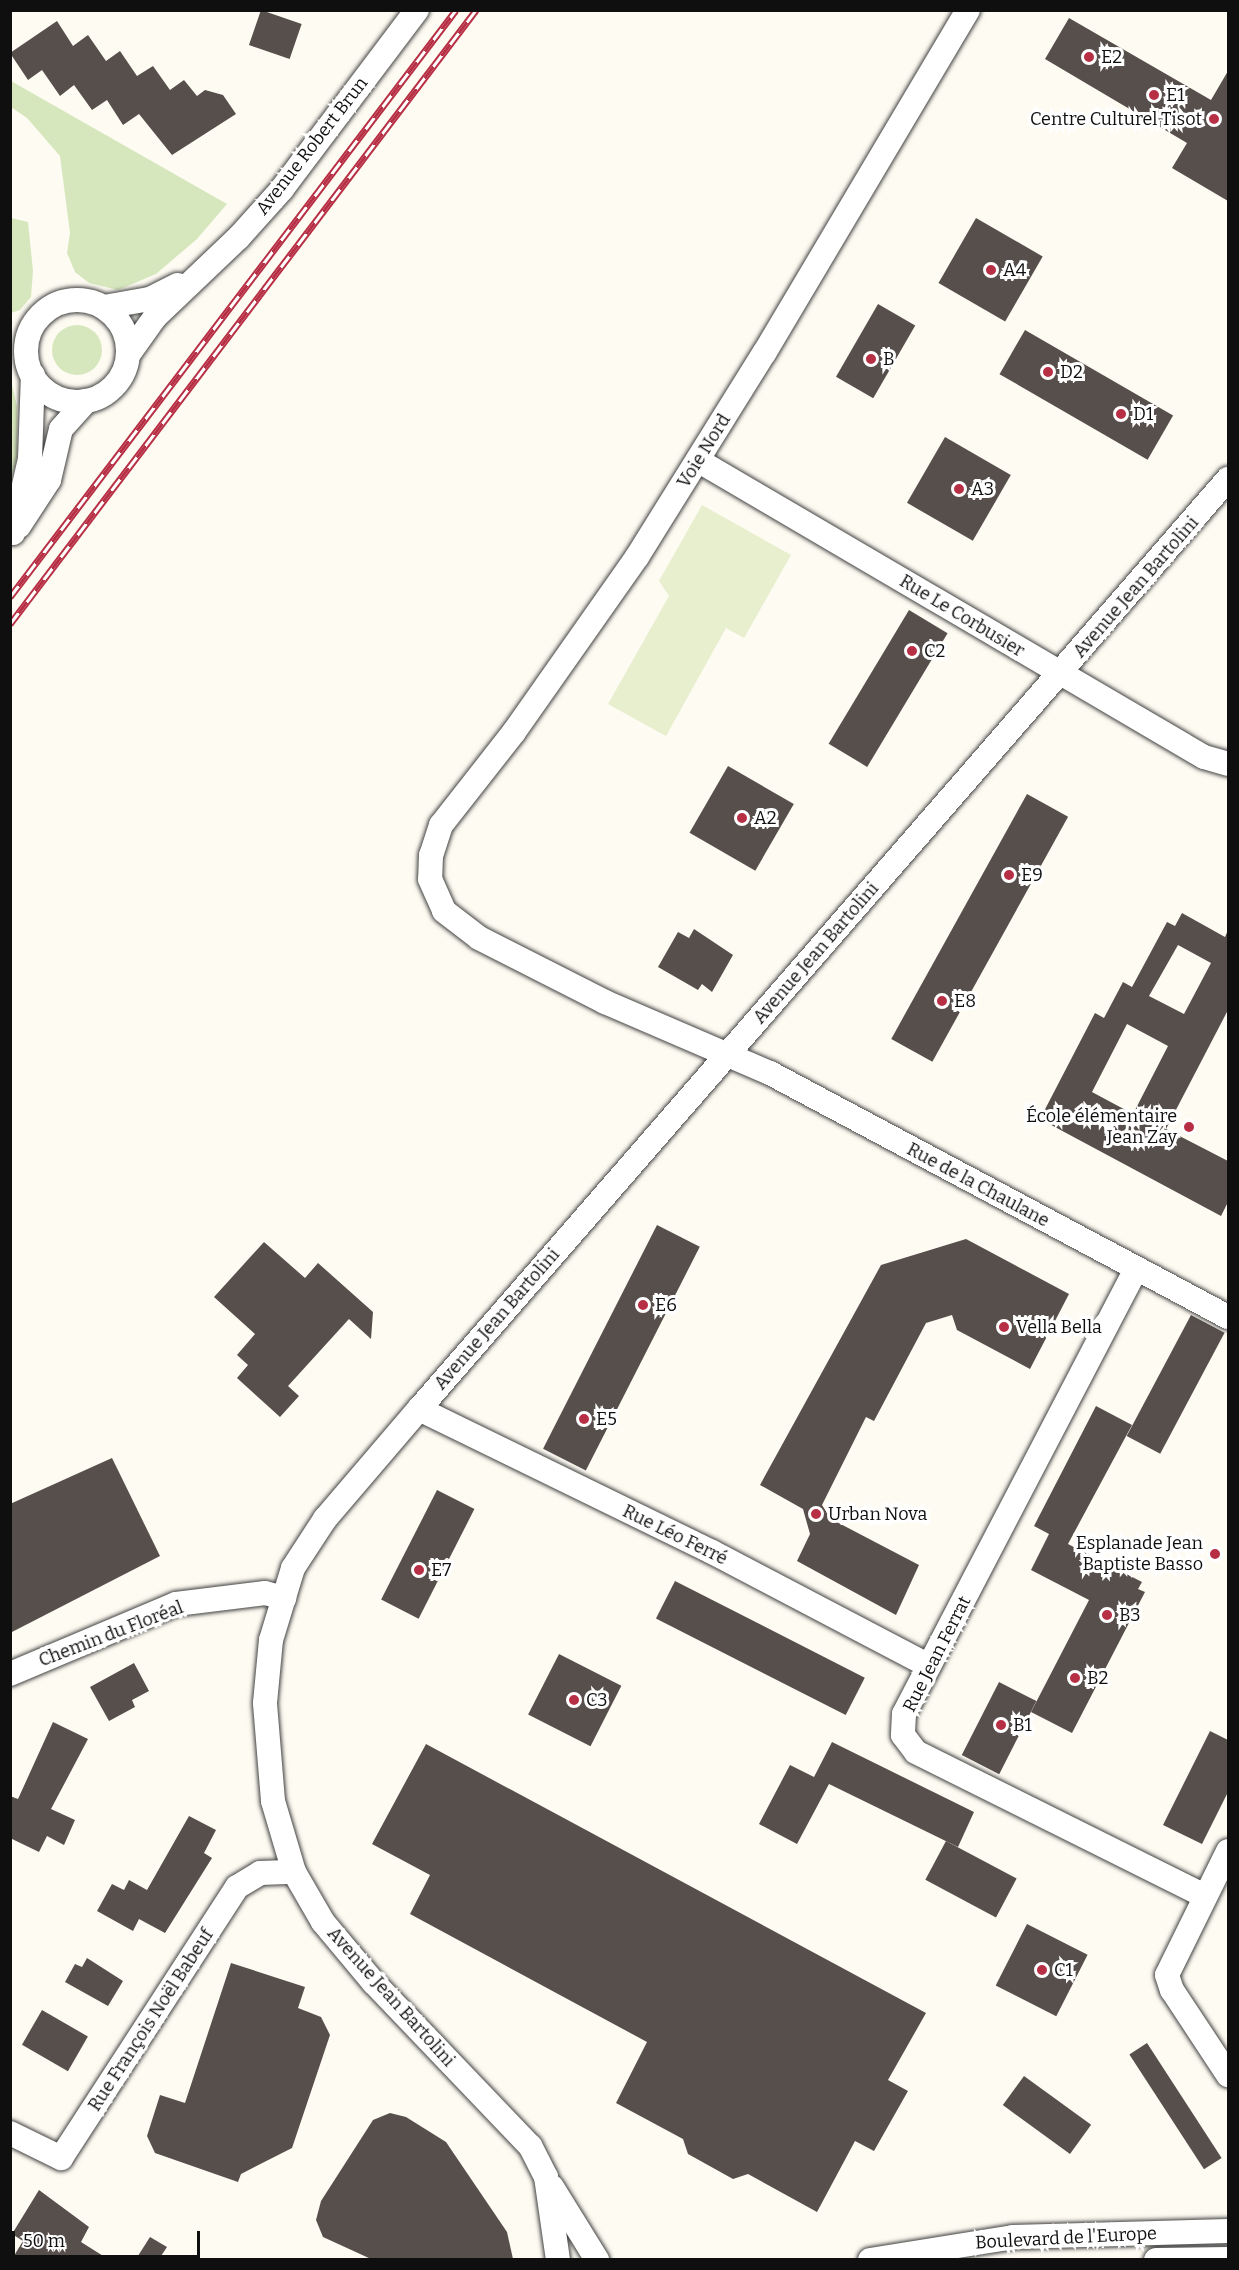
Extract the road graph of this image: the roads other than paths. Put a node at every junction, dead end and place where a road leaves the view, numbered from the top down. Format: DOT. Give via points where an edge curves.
graph roads {
  1 [pos="417,10"];
  2 [pos="968,10"];
  3 [pos="198,274"];
  4 [pos="104,307"];
  5 [pos="128,355"];
  6 [pos="33,375"];
  7 [pos="86,401"];
  8 [pos="699,460"];
  9 [pos="1228,479"];
  10 [pos="12,535"];
  11 [pos="1059,674"];
  12 [pos="1228,764"];
  13 [pos="430,879"];
  14 [pos="729,1053"];
  15 [pos="1136,1269"];
  16 [pos="1228,1317"];
  17 [pos="419,1409"];
  18 [pos="284,1598"];
  19 [pos="929,1666"];
  20 [pos="10,1674"];
  21 [pos="1228,1851"];
  22 [pos="294,1872"];
  23 [pos="1205,1896"];
  24 [pos="1228,2075"];
  25 [pos="10,2133"];
  26 [pos="546,2177"];
  27 [pos="1228,2231"];
  28 [pos="558,2259"];
  29 [pos="597,2259"];
  30 [pos="870,2259"];
  31 [pos="1156,2259"];
  32 [pos="1228,2259"];
  1 -- 3 [label="street, Avenue Robert Brun" via="282,189 239,237"];
  2 -- 8 [label="street, Voie Nord"];
  3 -- 4 [label="street, Avenue Robert Brun" via="150,299"];
  3 -- 5 [label="street, Avenue Robert Brun" via="155,317"];
  4 -- 5 [label="street" via="123,328"];
  4 -- 6 [label="street" via="80,300 66,301 41,315 27,340 28,364"];
  5 -- 7 [label="street" via="115,385"];
  6 -- 7 [label="street" via="56,397"];
  6 -- 10 [label="street" via="30,459"];
  7 -- 10 [label="street" via="61,429 42,496"];
  8 -- 11 [label="street, Rue Le Corbusier"];
  8 -- 13 [label="street, Voie Nord" via="564,663 441,825 431,855"];
  9 -- 11 [label="street, Avenue Jean Bartolini"];
  11 -- 12 [label="street, Rue Le Corbusier" via="1213,762"];
  11 -- 14 [label="street, Avenue Jean Bartolini"];
  13 -- 14 [label="street, Rue de la Chaulane" via="444,911 479,938 605,1002"];
  14 -- 15 [label="street, Rue de la Chaulane"];
  14 -- 17 [label="street, Avenue Jean Bartolini"];
  15 -- 16 [label="street, Rue de la Chaulane"];
  15 -- 19 [label="street, Rue Jean Ferrat"];
  17 -- 18 [label="street, Avenue Jean Bartolini" via="325,1520 293,1568"];
  17 -- 19 [label="street, Rue Léo Ferré" via="712,1552"];
  18 -- 20 [label="street, Chemin du Floréal" via="265,1593 176,1604"];
  18 -- 22 [label="street, Avenue Jean Bartolini" via="271,1640 265,1703 266,1754 273,1801"];
  19 -- 23 [label="street, Rue Jean Ferrat" via="904,1714 903,1735 916,1752"];
  21 -- 23 [label="street"];
  22 -- 25 [label="street, Rue François Noël Babeuf" via="260,1873 237,1887 61,2158"];
  22 -- 26 [label="street, Avenue Jean Bartolini" via="323,1922 374,1983 530,2145"];
  23 -- 24 [label="street" via="1167,1975 1172,1990"];
  26 -- 28 [label="street, Avenue Jean Bartolini"];
  26 -- 29 [label="street"];
  27 -- 30 [label="street, Boulevard de l'Europe" via="1013,2237"];
  31 -- 32 [label="street, Boulevard de l'Europe"];
}
